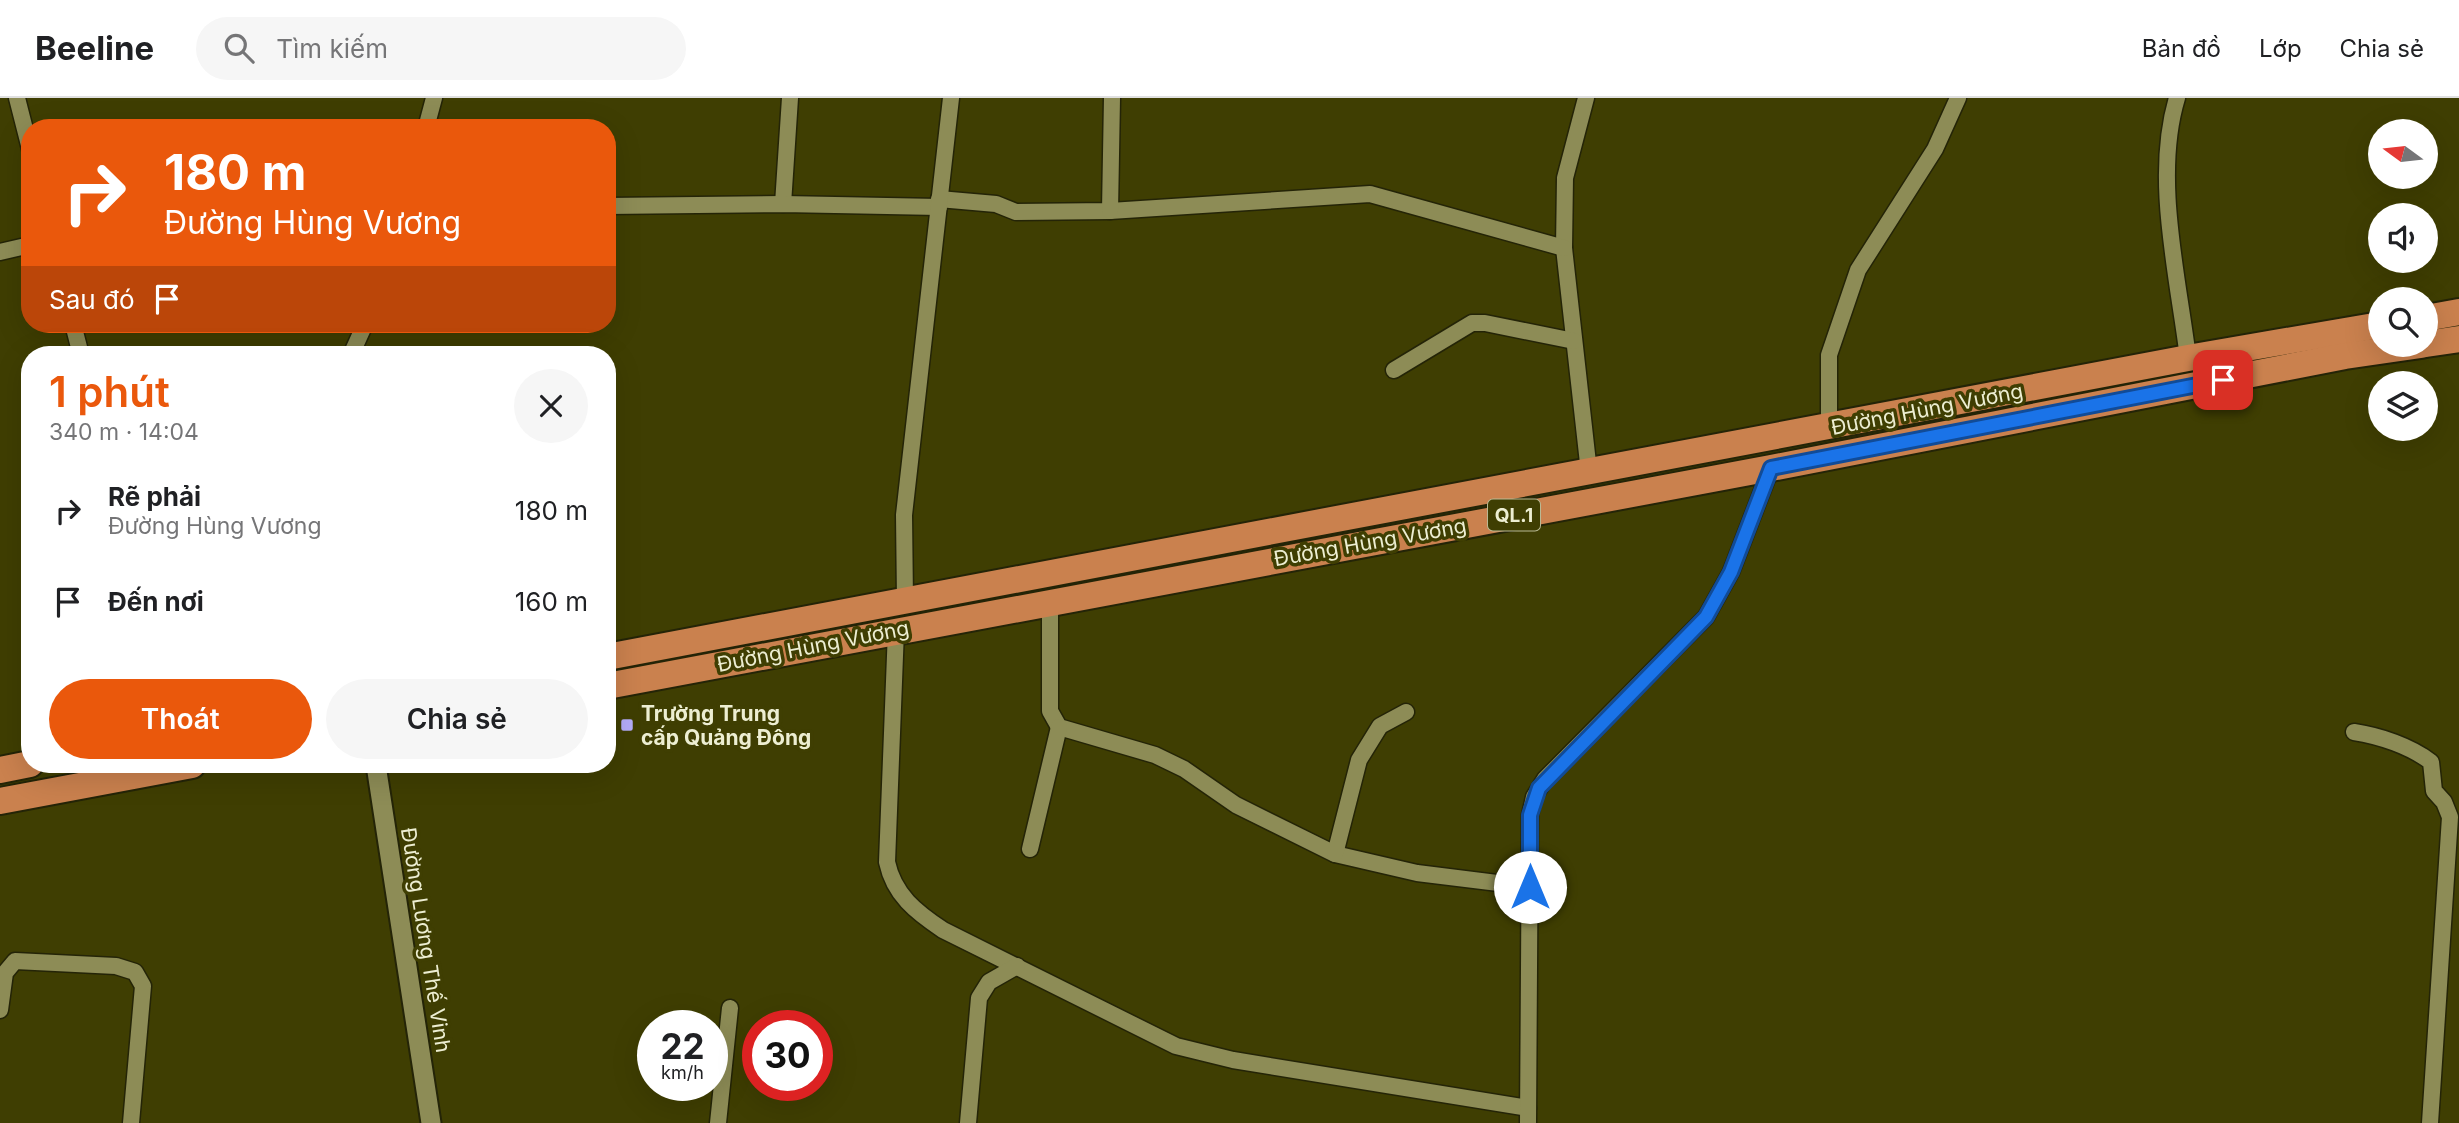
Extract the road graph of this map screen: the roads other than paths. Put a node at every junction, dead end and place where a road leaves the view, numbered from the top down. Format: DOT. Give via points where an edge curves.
graph roads {
  1 [pos="17,98"];
  2 [pos="434,98"];
  3 [pos="790,98"];
  4 [pos="951,98"];
  5 [pos="1112,98"];
  6 [pos="1586,98"];
  7 [pos="1958,98"];
  8 [pos="2177,98"];
  9 [pos="22,119"];
  10 [pos="428,119"];
  11 [pos="939,203"];
  12 [pos="783,204"];
  13 [pos="616,206"];
  14 [pos="1110,211"];
  15 [pos="21,247"];
  16 [pos="1564,248"];
  17 [pos="0,252"];
  18 [pos="2459,312"];
  19 [pos="2438,316"];
  20 [pos="2368,327"];
  21 [pos="2459,339"];
  22 [pos="1574,341"];
  23 [pos="2438,342"];
  24 [pos="2368,353"];
  25 [pos="2188,358"];
  26 [pos="1394,370"];
  27 [pos="1829,428"];
  28 [pos="1771,468"];
  29 [pos="1589,472"];
  30 [pos="905,601"];
  31 [pos="1050,601"];
  32 [pos="896,630"];
  33 [pos="616,655"];
  34 [pos="616,684"];
  35 [pos="1406,712"];
  36 [pos="1059,727"];
  37 [pos="2354,732"];
  38 [pos="21,766"];
  39 [pos="0,770"];
  40 [pos="149,773"];
  41 [pos="377,773"];
  42 [pos="0,801"];
  43 [pos="1030,849"];
  44 [pos="1335,854"];
  45 [pos="1530,887"];
  46 [pos="2451,902"];
  47 [pos="1017,966"];
  48 [pos="730,1008"];
  49 [pos="0,1010"];
  50 [pos="1528,1115"];
  51 [pos="131,1123"];
  52 [pos="431,1123"];
  53 [pos="718,1123"];
  54 [pos="968,1123"];
  55 [pos="2430,1123"];
  1 -- 9 [label="street"];
  2 -- 10 [label="street"];
  3 -- 12 [label="street"];
  4 -- 11 [label="street"];
  5 -- 14 [label="street"];
  6 -- 16 [label="street" via="1565,178"];
  7 -- 27 [label="street" via="1935,149 1858,270 1829,355"];
  8 -- 25 [label="street" via="2168,131 2165,178"];
  11 -- 12 [label="street"];
  11 -- 14 [label="street" via="996,204 1016,212"];
  11 -- 30 [label="street" via="904,515"];
  12 -- 13 [label="street"];
  14 -- 16 [label="street" via="1370,194"];
  15 -- 17 [label="street"];
  16 -- 22 [label="street"];
  18 -- 19 [label="highway"];
  20 -- 25 [label="highway, Đường Hùng Vương / QL.1"];
  21 -- 23 [label="highway, Đường Hùng Vương / QL.1"];
  22 -- 26 [label="street" via="1472,323"];
  22 -- 29 [label="street"];
  24 -- 28 [label="highway, Đường Hùng Vương / QL.1"];
  25 -- 27 [label="highway, Đường Hùng Vương / QL.1"];
  27 -- 29 [label="highway, Đường Hùng Vương / QL.1"];
  28 -- 31 [label="highway, Đường Hùng Vương / QL.1"];
  28 -- 45 [label="street" via="1731,572 1706,617 1539,788 1530,815"];
  29 -- 30 [label="highway, Đường Hùng Vương / QL.1"];
  30 -- 33 [label="highway, Đường Hùng Vương / QL.1"];
  31 -- 32 [label="highway, Đường Hùng Vương / QL.1"];
  31 -- 36 [label="street" via="1050,711"];
  32 -- 34 [label="highway, Đường Hùng Vương / QL.1"];
  32 -- 47 [label="street" via="887,862 891,879 918,914"];
  35 -- 44 [label="street" via="1380,726 1359,760"];
  36 -- 43 [label="street"];
  36 -- 44 [label="street" via="1155,755 1236,805"];
  37 -- 46 [label="street" via="2381,738 2431,762 2434,791 2450,817"];
  38 -- 39 [label="highway"];
  40 -- 42 [label="highway"];
  41 -- 52 [label="street, Đường Lương Thế Vinh"];
  44 -- 45 [label="street" via="1417,873"];
  45 -- 50 [label="street"];
  46 -- 55 [label="street"];
  47 -- 50 [label="street" via="1175,1046"];
  47 -- 54 [label="street" via="981,991"];
  48 -- 53 [label="street"];
  49 -- 51 [label="street" via="5,973 15,961 117,966 135,972 143,986"];
}
